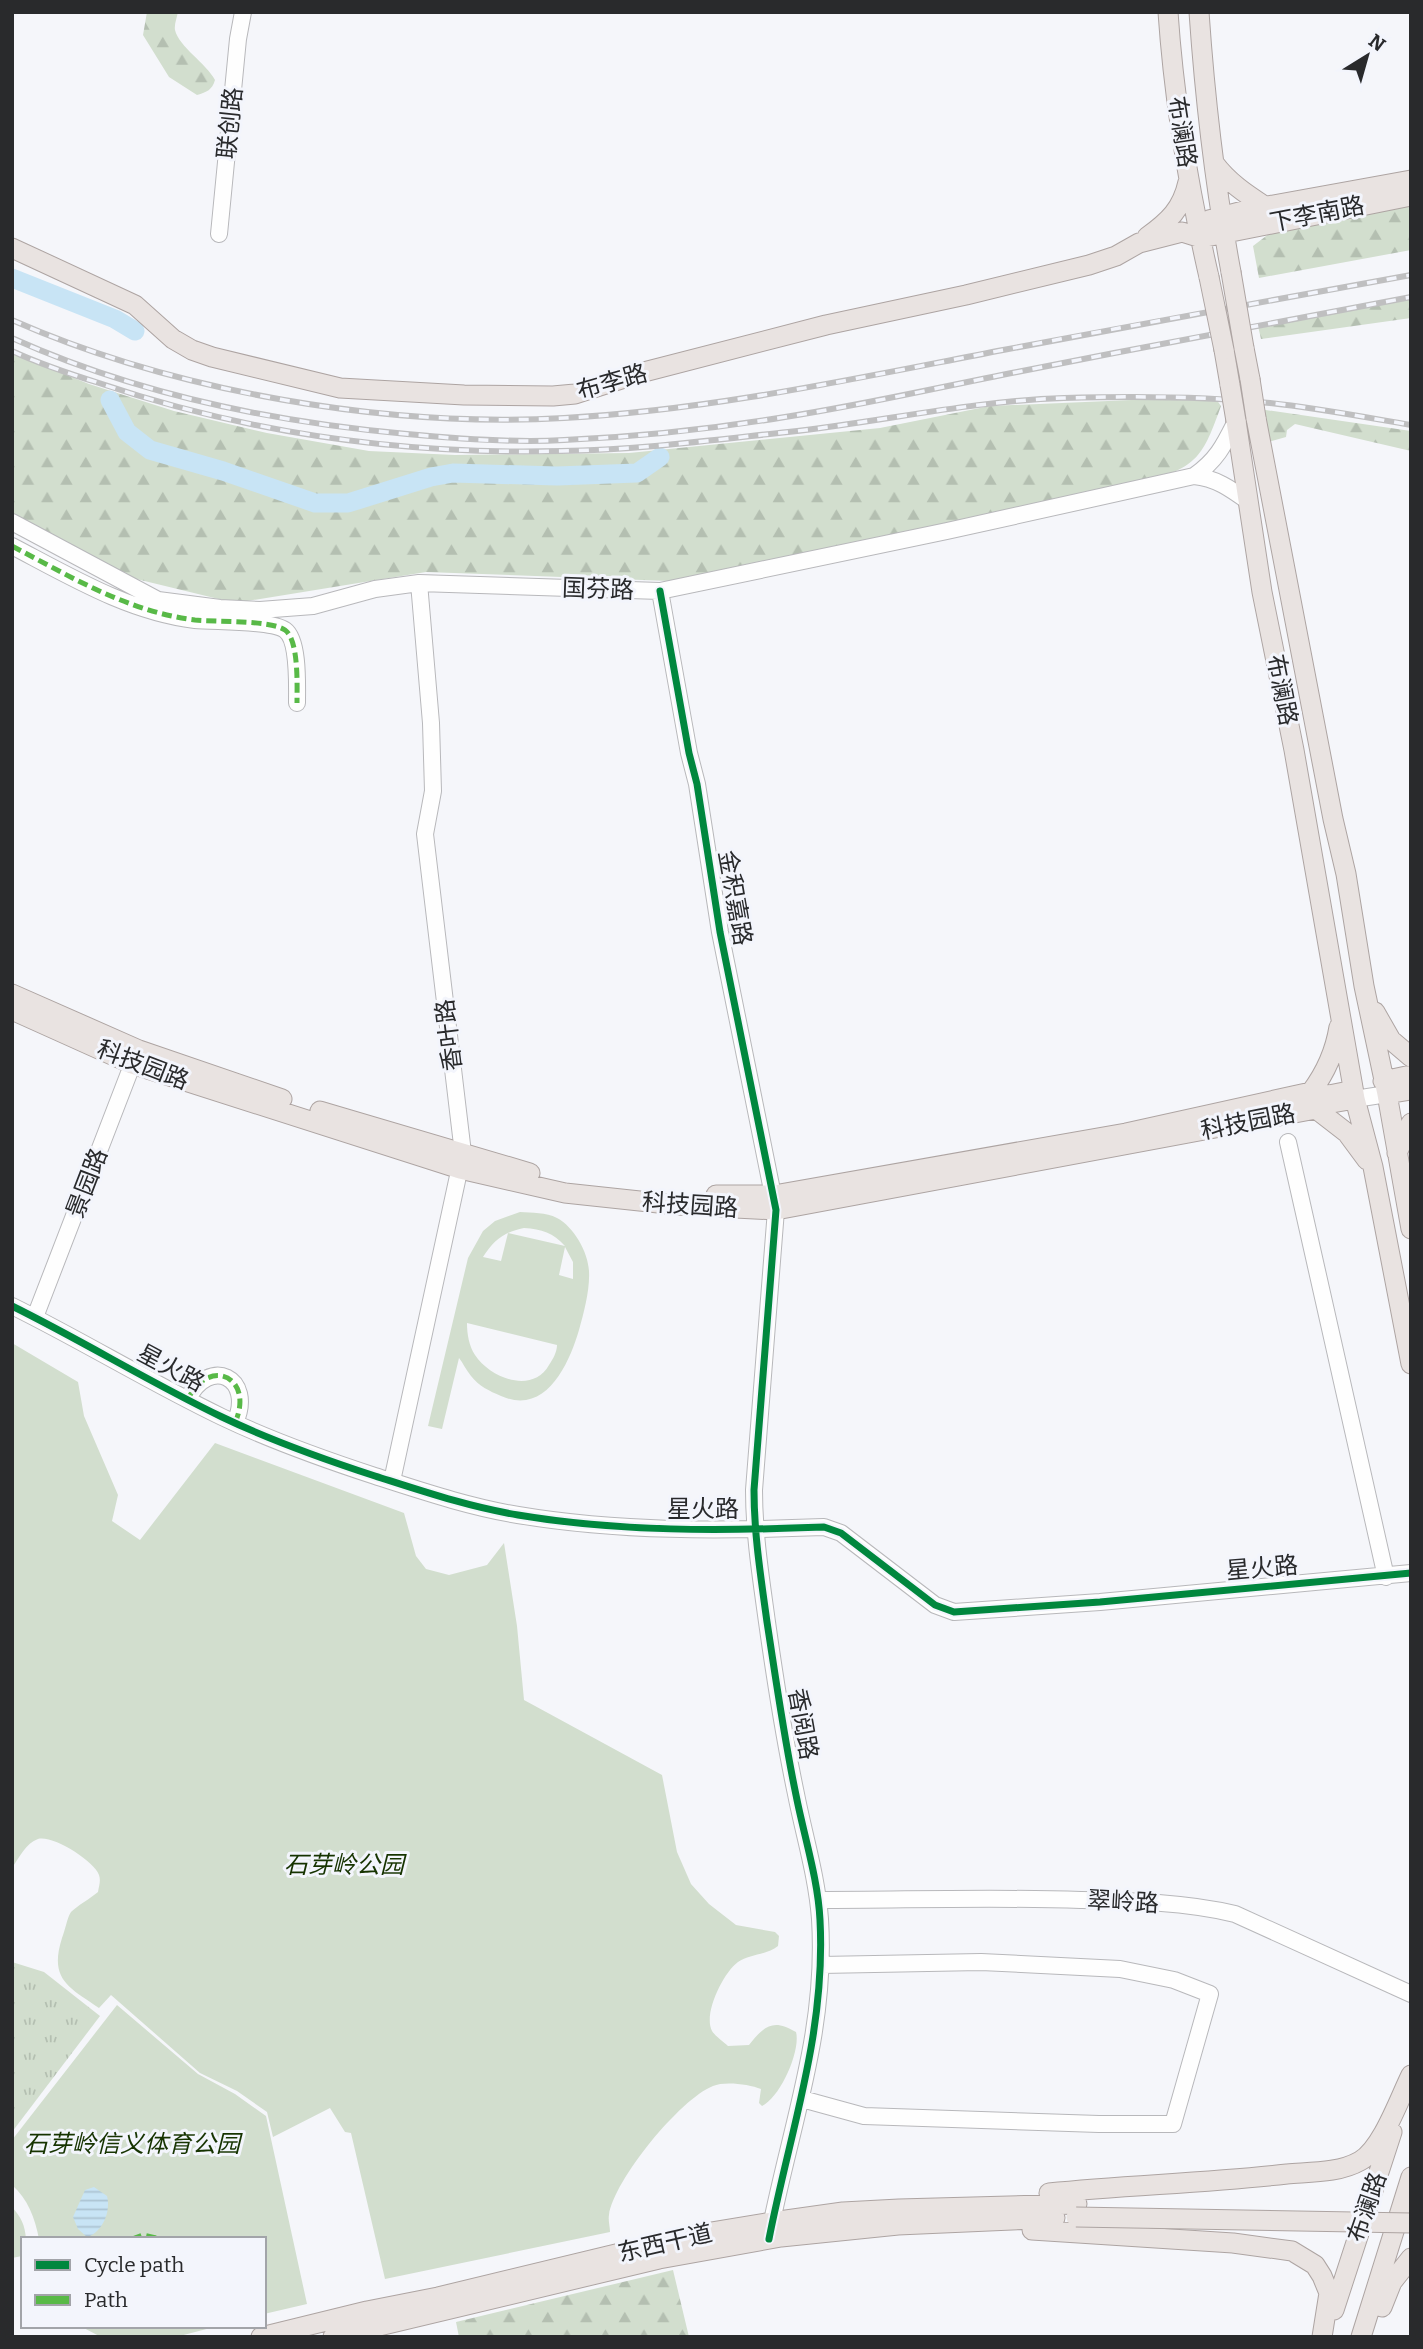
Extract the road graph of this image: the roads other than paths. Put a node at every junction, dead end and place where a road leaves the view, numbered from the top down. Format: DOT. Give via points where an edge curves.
graph roads {
  1 [pos="243,12"];
  2 [pos="1168,12"];
  3 [pos="1199,12"];
  4 [pos="1214,163"];
  5 [pos="1189,177"];
  6 [pos="1411,180"];
  7 [pos="1411,196"];
  8 [pos="1266,206"];
  9 [pos="1223,225"];
  10 [pos="1194,231"];
  11 [pos="219,234"];
  12 [pos="1139,243"];
  13 [pos="12,248"];
  14 [pos="1234,349"];
  15 [pos="1236,421"];
  16 [pos="1194,476"];
  17 [pos="1249,502"];
  18 [pos="12,522"];
  19 [pos="12,546"];
  20 [pos="419,583"];
  21 [pos="660,591"];
  22 [pos="297,703"];
  23 [pos="1364,986"];
  24 [pos="12,994"];
  25 [pos="12,1010"];
  26 [pos="1343,1018"];
  27 [pos="1371,1023"];
  28 [pos="135,1057"];
  29 [pos="1411,1057"];
  30 [pos="1411,1075"];
  31 [pos="1385,1087"];
  32 [pos="1411,1090"];
  33 [pos="1354,1094"];
  34 [pos="1314,1101"];
  35 [pos="1411,1123"];
  36 [pos="1288,1142"];
  37 [pos="1397,1153"];
  38 [pos="462,1161"];
  39 [pos="1373,1167"];
  40 [pos="775,1203"];
  41 [pos="1411,1228"];
  42 [pos="12,1306"];
  43 [pos="35,1317"];
  44 [pos="1411,1364"];
  45 [pos="188,1399"];
  46 [pos="235,1423"];
  47 [pos="393,1481"];
  48 [pos="754,1528"];
  49 [pos="1411,1573"];
  50 [pos="1386,1577"];
  51 [pos="818,1900"];
  52 [pos="821,1965"];
  53 [pos="1411,1994"];
  54 [pos="1411,2076"];
  55 [pos="802,2099"];
  56 [pos="1411,2177"];
  57 [pos="1076,2210"];
  58 [pos="1411,2210"];
  59 [pos="899,2217"];
  60 [pos="1411,2223"];
  61 [pos="770,2230"];
  62 [pos="1411,2258"];
  63 [pos="261,2337"];
  64 [pos="333,2337"];
  65 [pos="1324,2337"];
  66 [pos="1361,2337"];
  67 [pos="1369,2337"];
  1 -- 11 [label="street, 联创路"];
  2 -- 5 [label="main road, 布澜路"];
  3 -- 4 [label="main road, 布澜路"];
  4 -- 8 [label="main road" via="1244,194"];
  4 -- 9 [label="main road, 布澜路"];
  5 -- 10 [label="main road, 布澜路"];
  5 -- 12 [label="main road" via="1178,209"];
  6 -- 8 [label="main road, 下李南路"];
  7 -- 9 [label="main road, 下李南路"];
  8 -- 9 [label="main road, 下李南路"];
  9 -- 10 [label="main road, 布李路"];
  9 -- 14 [label="main road, 布澜路, bridge" via="1231,272"];
  10 -- 12 [label="main road, 布李路"];
  10 -- 14 [label="main road, 布澜路, bridge"];
  12 -- 13 [label="main road, 布李路" via="1089,264 826,325 575,394 553,396 340,388 212,356 173,339 135,306"];
  14 -- 15 [label="main road, 布澜路, bridge" via="1230,385"];
  14 -- 23 [label="main road, 布澜路, bridge" via="1250,379"];
  15 -- 16 [label="street" via="1221,452"];
  15 -- 17 [label="main road, 布澜路"];
  16 -- 17 [label="street" via="1209,478"];
  16 -- 21 [label="street, 国芬路"];
  17 -- 26 [label="main road, 布澜路"];
  18 -- 20 [label="street, 国芬路" via="158,600 260,610 313,606"];
  19 -- 22 [label="street" via="145,610 285,630 293,640"];
  20 -- 21 [label="street, 国芬路"];
  20 -- 38 [label="street, 香叶路" via="433,791 425,834"];
  21 -- 40 [label="street, 金积嘉路" via="720,932"];
  23 -- 27 [label="main road, 布澜路"];
  23 -- 29 [label="main road" via="1383,1030"];
  24 -- 28 [label="main road, 科技园路"];
  25 -- 28 [label="main road, 科技园路"];
  26 -- 27 [label="main road"];
  26 -- 33 [label="main road, 布澜路"];
  26 -- 34 [label="main road"];
  27 -- 31 [label="main road, 布澜路"];
  28 -- 38 [label="main road, 科技园路" via="295,1104"];
  28 -- 43 [label="street, 景园路"];
  30 -- 31 [label="main road"];
  31 -- 32 [label="main road"];
  31 -- 33 [label="street, 科技园路"];
  31 -- 37 [label="main road, 布澜路"];
  33 -- 34 [label="main road, 科技园路" via="1332,1103"];
  33 -- 39 [label="main road, 布澜路"];
  34 -- 39 [label="main road"];
  34 -- 40 [label="main road, 科技园路" via="1126,1133"];
  35 -- 37 [label="main road"];
  36 -- 50 [label="street"];
  37 -- 41 [label="main road, 布澜路"];
  38 -- 40 [label="main road, 科技园路" via="610,1190"];
  38 -- 47 [label="street, 香叶路"];
  39 -- 44 [label="main road, 布澜路"];
  40 -- 48 [label="street, 香阅路"];
  42 -- 43 [label="street, 星火路"];
  43 -- 45 [label="street, 星火路"];
  45 -- 46 [label="street, 星火路"];
  45 -- 46 [label="street" via="205,1378 228,1379 242,1398"];
  46 -- 47 [label="street, 星火路" via="303,1452"];
  47 -- 48 [label="street, 星火路" via="520,1516 643,1528"];
  48 -- 50 [label="street, 星火路" via="824,1527 841,1533 935,1605 954,1612"];
  48 -- 51 [label="street, 香阅路" via="775,1679"];
  49 -- 50 [label="street, 星火路"];
  51 -- 52 [label="street, 香阅路"];
  51 -- 53 [label="street, 翠岭路" via="1039,1898 1211,1908 1235,1914"];
  52 -- 55 [label="street, 香阅路" via="814,2041"];
  52 -- 55 [label="street" via="981,1962 1121,1969 1174,1980 1210,1994 1173,2124 864,2116"];
  54 -- 59 [label="main road" via="1369,2154 1340,2168 1101,2188"];
  54 -- 65 [label="main road, 布澜路"];
  55 -- 61 [label="street, 香阅路"];
  56 -- 66 [label="main road, 布澜路"];
  57 -- 58 [label="main road"];
  57 -- 59 [label="main road, 东西干道"];
  57 -- 60 [label="main road, bridge"];
  59 -- 61 [label="main road, 东西干道" via="829,2231"];
  59 -- 65 [label="main road" via="1292,2250 1315,2265 1329,2293"];
  61 -- 63 [label="main road, 东西干道" via="699,2234"];
  61 -- 64 [label="main road, 东西干道"];
  62 -- 67 [label="main road" via="1392,2282"];
}
